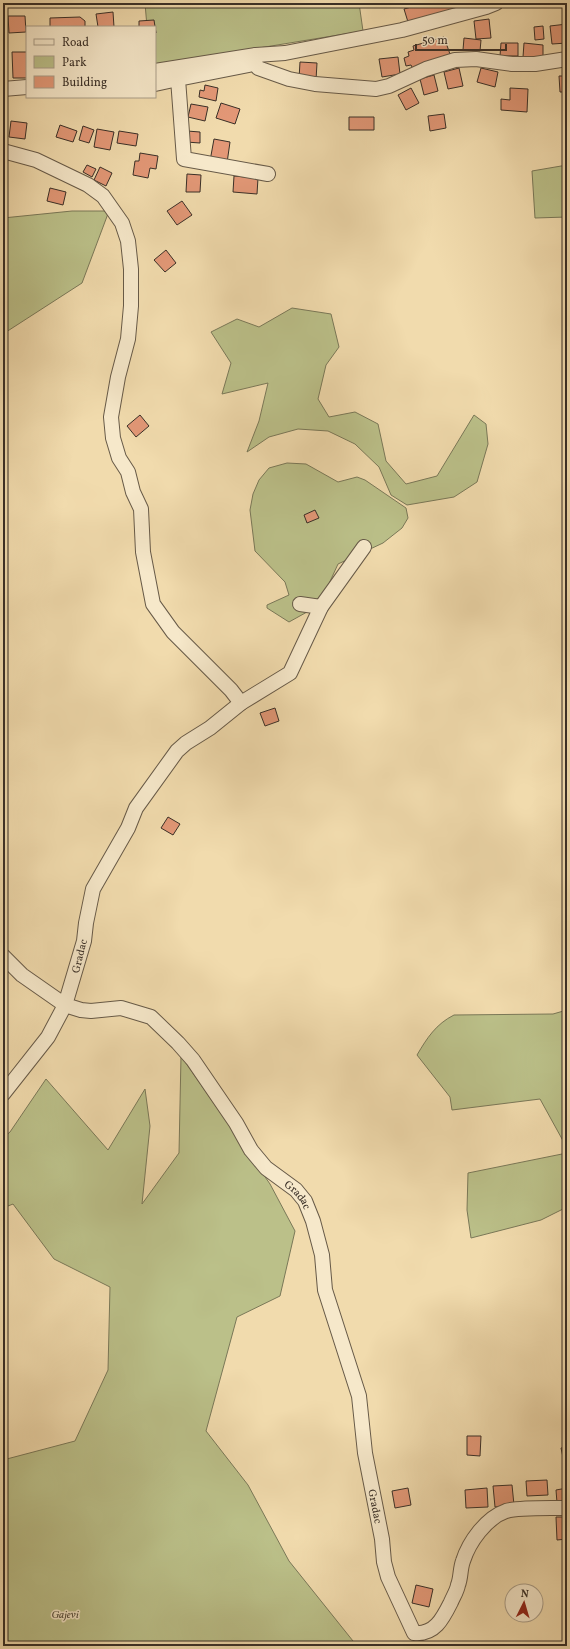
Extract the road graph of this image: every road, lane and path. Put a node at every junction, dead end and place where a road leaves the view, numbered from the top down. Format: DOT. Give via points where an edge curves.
graph roads {
  1 [pos="496,3"];
  2 [pos="256,59"];
  3 [pos="567,59"];
  4 [pos="156,71"];
  5 [pos="178,79"];
  6 [pos="156,84"];
  7 [pos="26,87"];
  8 [pos="3,89"];
  9 [pos="3,151"];
  10 [pos="268,174"];
  11 [pos="364,547"];
  12 [pos="300,604"];
  13 [pos="321,607"];
  14 [pos="241,703"];
  15 [pos="3,956"];
  16 [pos="66,1005"];
  17 [pos="3,1094"];
  18 [pos="567,1508"];
  1 -- 2 [label="street" via="402,30"];
  2 -- 3 [label="street" via="258,68 289,78 315,84 376,88 389,86 426,69 455,60 476,59 535,64"];
  2 -- 4 [label="street"];
  2 -- 5 [label="street" via="229,70"];
  5 -- 6 [label="street"];
  5 -- 10 [label="street" via="184,159"];
  7 -- 8 [label="street"];
  9 -- 14 [label="street" via="36,160 88,185 103,196 122,223 128,242 130,306 128,339 111,417 113,438 119,458 128,472 140,509 143,552 153,604 173,632"];
  11 -- 13 [label="street, Gradac"];
  12 -- 13 [label="street"];
  13 -- 14 [label="street, Gradac" via="290,673"];
  14 -- 16 [label="street, Gradac" via="177,751 136,808 128,828 93,889 84,941"];
  15 -- 16 [label="street" via="22,975"];
  16 -- 17 [label="street" via="48,1037"];
  16 -- 18 [label="street, Gradac" via="91,1011 121,1008 151,1017 193,1060 236,1123 251,1150 266,1168 296,1190 305,1201 322,1255 325,1290 359,1396 365,1454 382,1539 384,1562 388,1577 414,1633 431,1631 440,1622 459,1585 462,1562 474,1538 486,1523 505,1511"];
}
